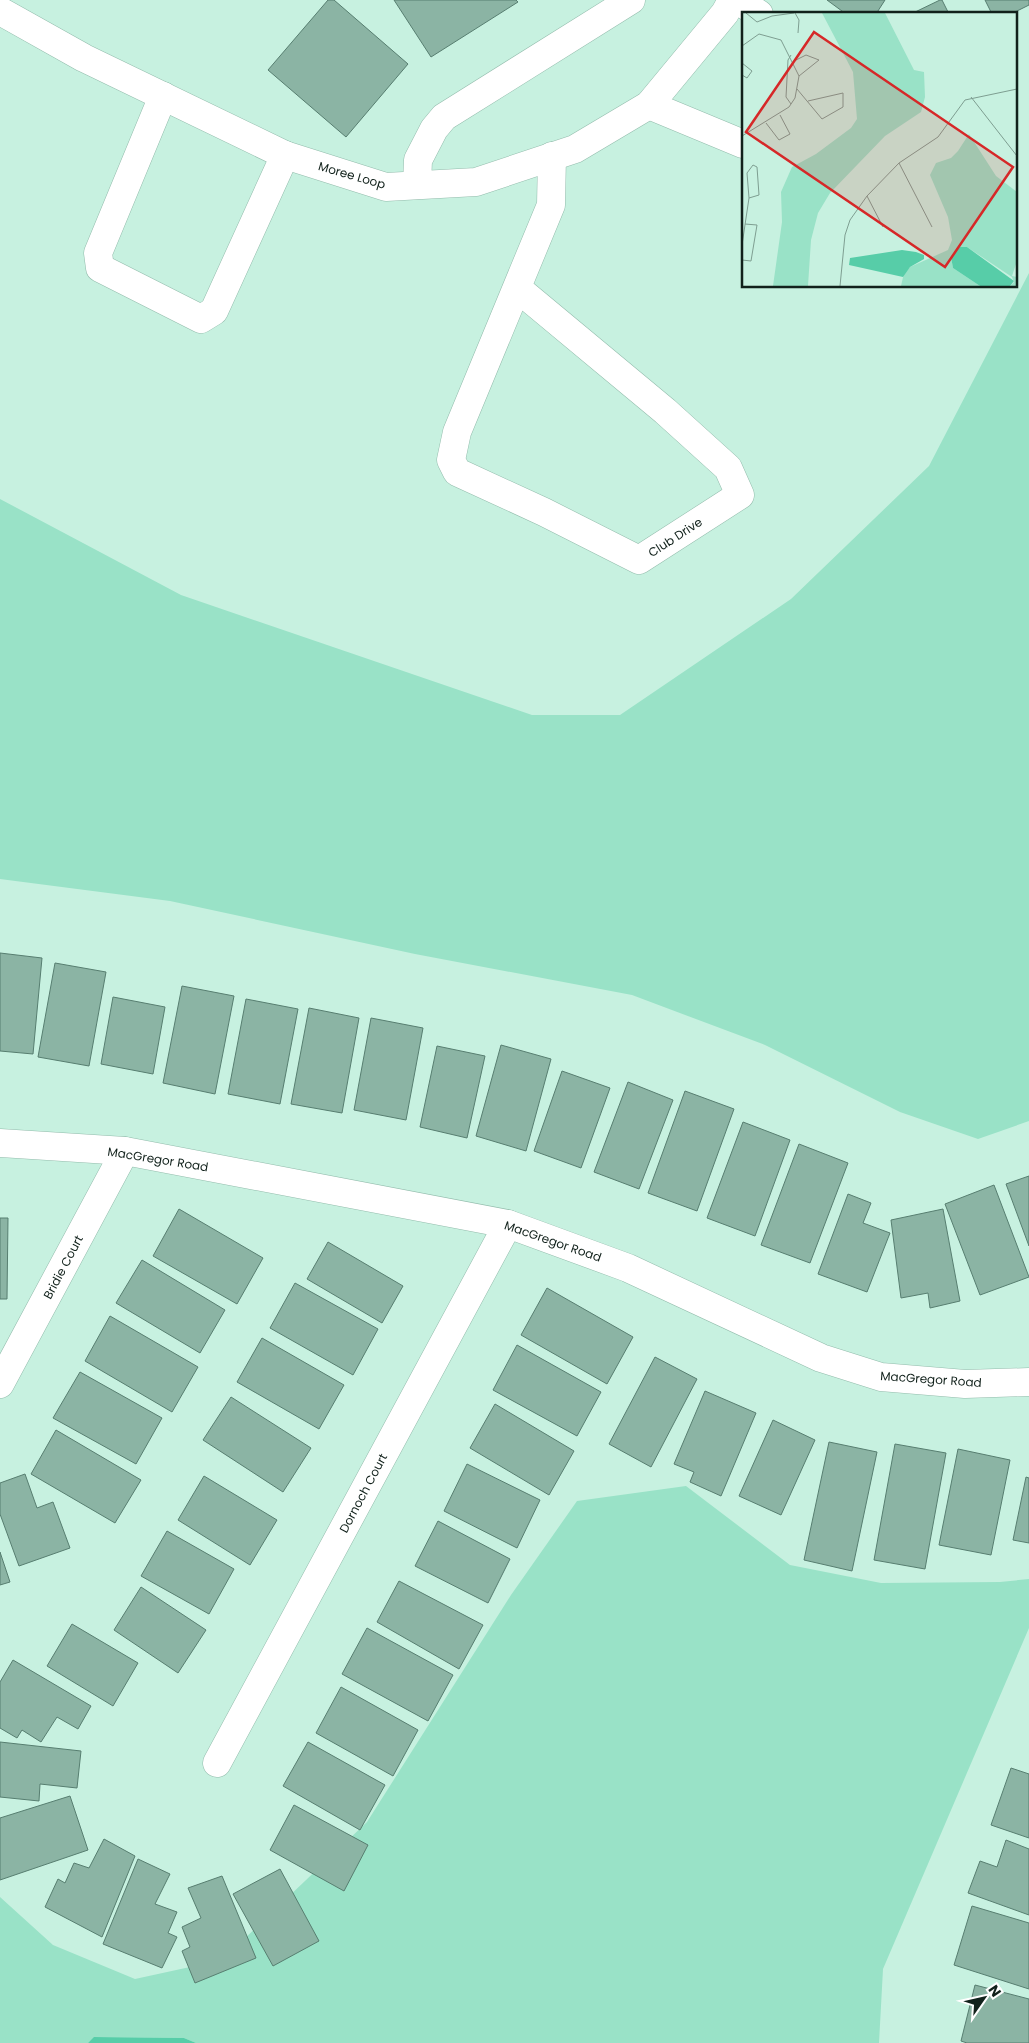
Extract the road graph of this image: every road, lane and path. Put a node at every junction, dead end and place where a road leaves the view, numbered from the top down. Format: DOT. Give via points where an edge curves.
graph roads {
  1 [pos="631,0"];
  2 [pos="732,0"];
  3 [pos="737,0"];
  4 [pos="0,11"];
  5 [pos="756,12"];
  6 [pos="163,96"];
  7 [pos="649,106"];
  8 [pos="742,144"];
  9 [pos="286,155"];
  10 [pos="552,156"];
  11 [pos="417,185"];
  12 [pos="517,288"];
  13 [pos="0,1143"];
  14 [pos="125,1151"];
  15 [pos="508,1224"];
  16 [pos="1029,1382"];
  17 [pos="0,1384"];
  18 [pos="217,1762"];
  1 -- 11 [label="street" via="444,116 418,160"];
  2 -- 7 [label="street, Moree Loop"];
  3 -- 5 [label="street"];
  4 -- 6 [label="street, Moree Loop" via="84,58"];
  6 -- 9 [label="street, Moree Loop"];
  6 -- 9 [label="street" via="98,253 100,268 200,320 214,311"];
  7 -- 8 [label="street"];
  7 -- 10 [label="street, Moree Loop" via="575,149"];
  9 -- 11 [label="street, Moree Loop" via="386,187"];
  10 -- 11 [label="street, Moree Loop" via="476,182"];
  10 -- 12 [label="street, Club Drive" via="551,205"];
  12 -- 12 [label="street, Club Drive" via="457,432 451,460 457,472 639,560 740,495 728,468"];
  13 -- 14 [label="street, MacGregor Road"];
  14 -- 15 [label="street, MacGregor Road"];
  14 -- 17 [label="street, Bridie Court"];
  15 -- 16 [label="street, MacGregor Road" via="628,1268 822,1358 882,1377 965,1384"];
  15 -- 18 [label="street, Dornoch Court"];
}
